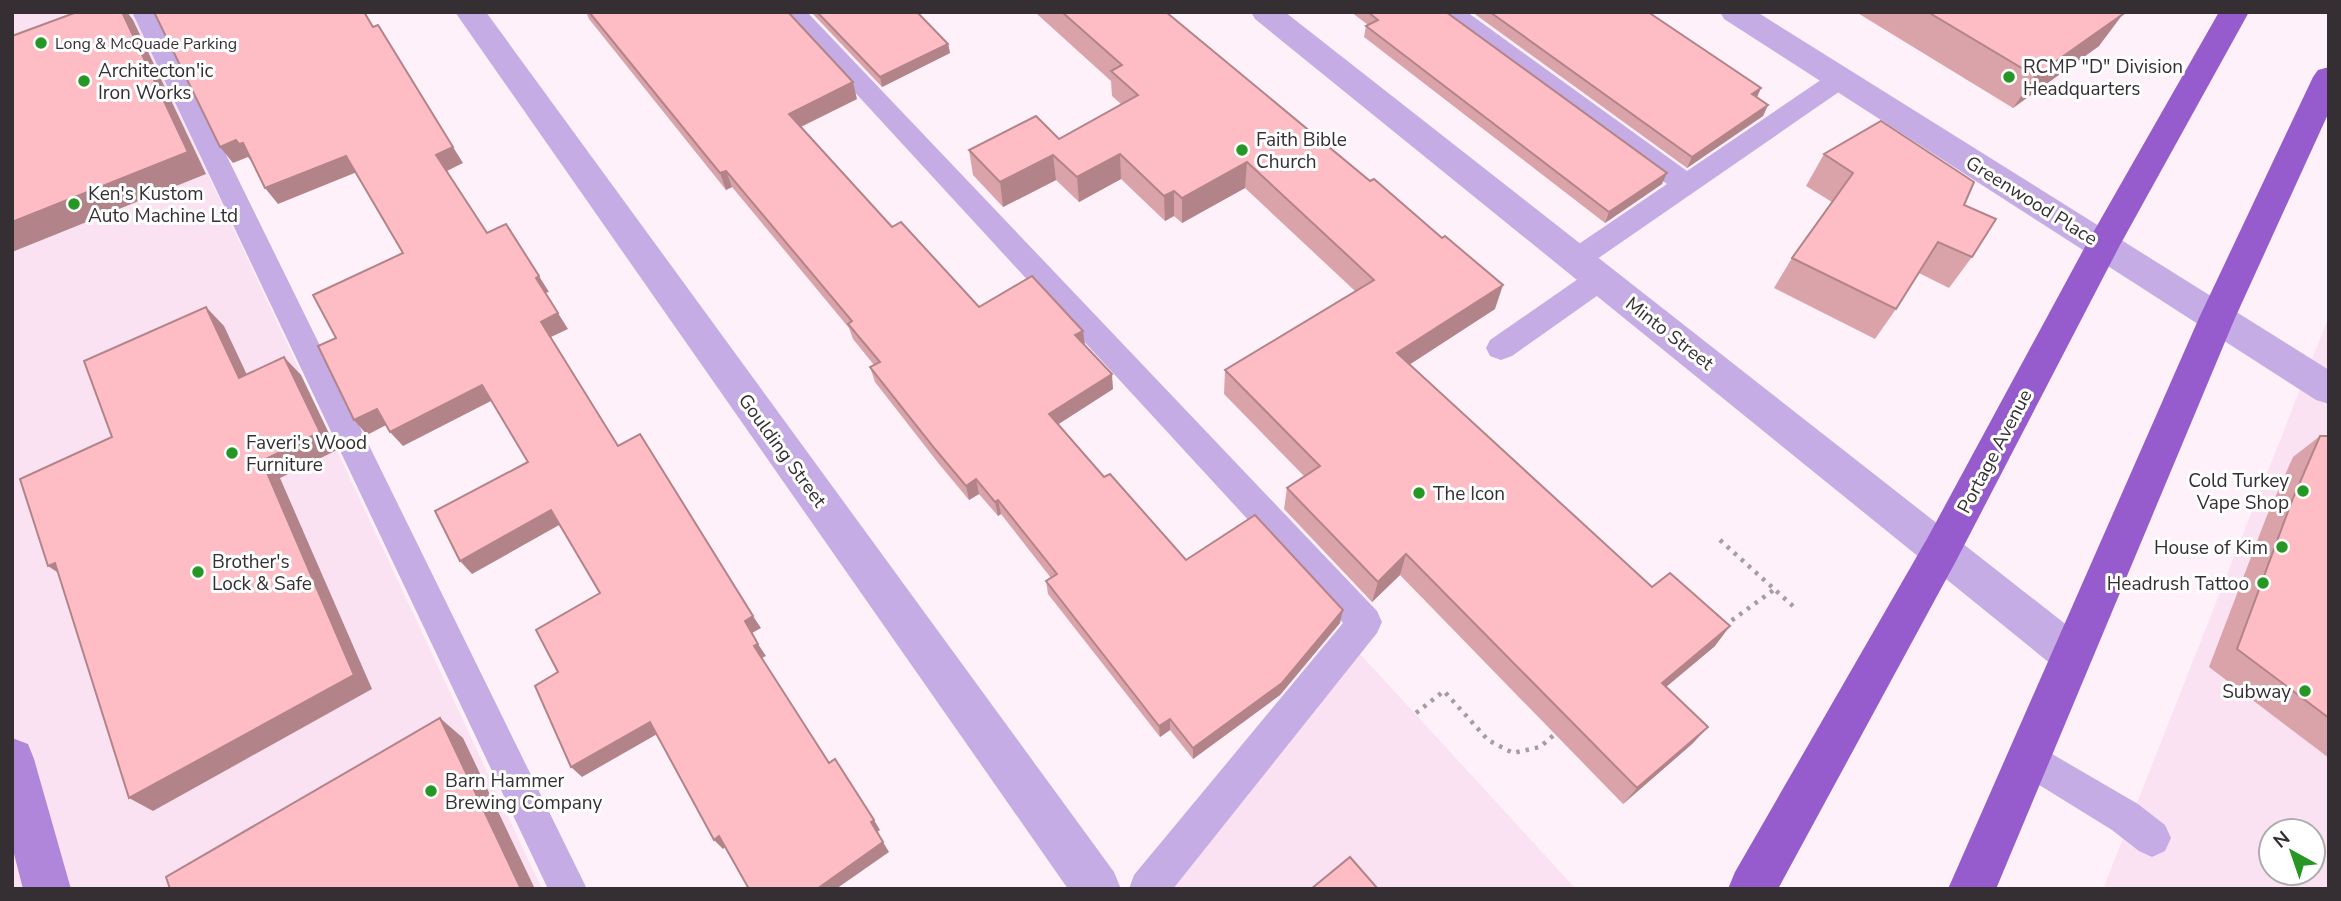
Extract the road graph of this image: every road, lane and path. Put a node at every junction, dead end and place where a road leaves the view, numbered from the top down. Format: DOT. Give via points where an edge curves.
graph roads {
  1 [pos="144,12"];
  2 [pos="470,12"];
  3 [pos="793,12"];
  4 [pos="1266,12"];
  5 [pos="1450,12"];
  6 [pos="1734,12"];
  7 [pos="2234,12"];
  8 [pos="2329,77"];
  9 [pos="1839,79"];
  10 [pos="1686,184"];
  11 [pos="2103,245"];
  12 [pos="1589,269"];
  13 [pos="2217,318"];
  14 [pos="1501,348"];
  15 [pos="2329,389"];
  16 [pos="1720,540"];
  17 [pos="1942,549"];
  18 [pos="1775,589"];
  19 [pos="1794,607"];
  20 [pos="1715,631"];
  21 [pos="2073,655"];
  22 [pos="1416,713"];
  23 [pos="1555,734"];
  24 [pos="2028,758"];
  25 [pos="12,759"];
  26 [pos="2152,838"];
  27 [pos="47,889"];
  28 [pos="568,889"];
  29 [pos="1097,889"];
  30 [pos="1148,889"];
  31 [pos="1752,889"];
  32 [pos="1972,889"];
  1 -- 28 [label="lane"];
  2 -- 29 [label="street, Goulding Street"];
  3 -- 30 [label="lane" via="1365,622"];
  4 -- 12 [label="street, Minto Street"];
  5 -- 10 [label="lane"];
  6 -- 9 [label="street, Greenwood Place"];
  7 -- 11 [label="highway, Portage Avenue"];
  8 -- 13 [label="highway"];
  9 -- 10 [label="lane"];
  9 -- 11 [label="street, Greenwood Place"];
  10 -- 12 [label="lane"];
  11 -- 13 [label="street, Greenwood Place"];
  11 -- 17 [label="highway, Portage Avenue"];
  12 -- 14 [label="lane"];
  12 -- 17 [label="street, Minto Street"];
  13 -- 15 [label="street, Greenwood Place"];
  13 -- 21 [label="highway"];
  16 -- 18 [label="path"];
  17 -- 21 [label="street, Minto Street"];
  17 -- 31 [label="highway, Portage Avenue"];
  18 -- 19 [label="path"];
  18 -- 20 [label="path"];
  21 -- 24 [label="highway"];
  22 -- 23 [label="path" via="1444,691 1488,740 1513,753 1540,747"];
  24 -- 26 [label="lane"];
  24 -- 32 [label="highway"];
  25 -- 27 [label="main road"];
}
